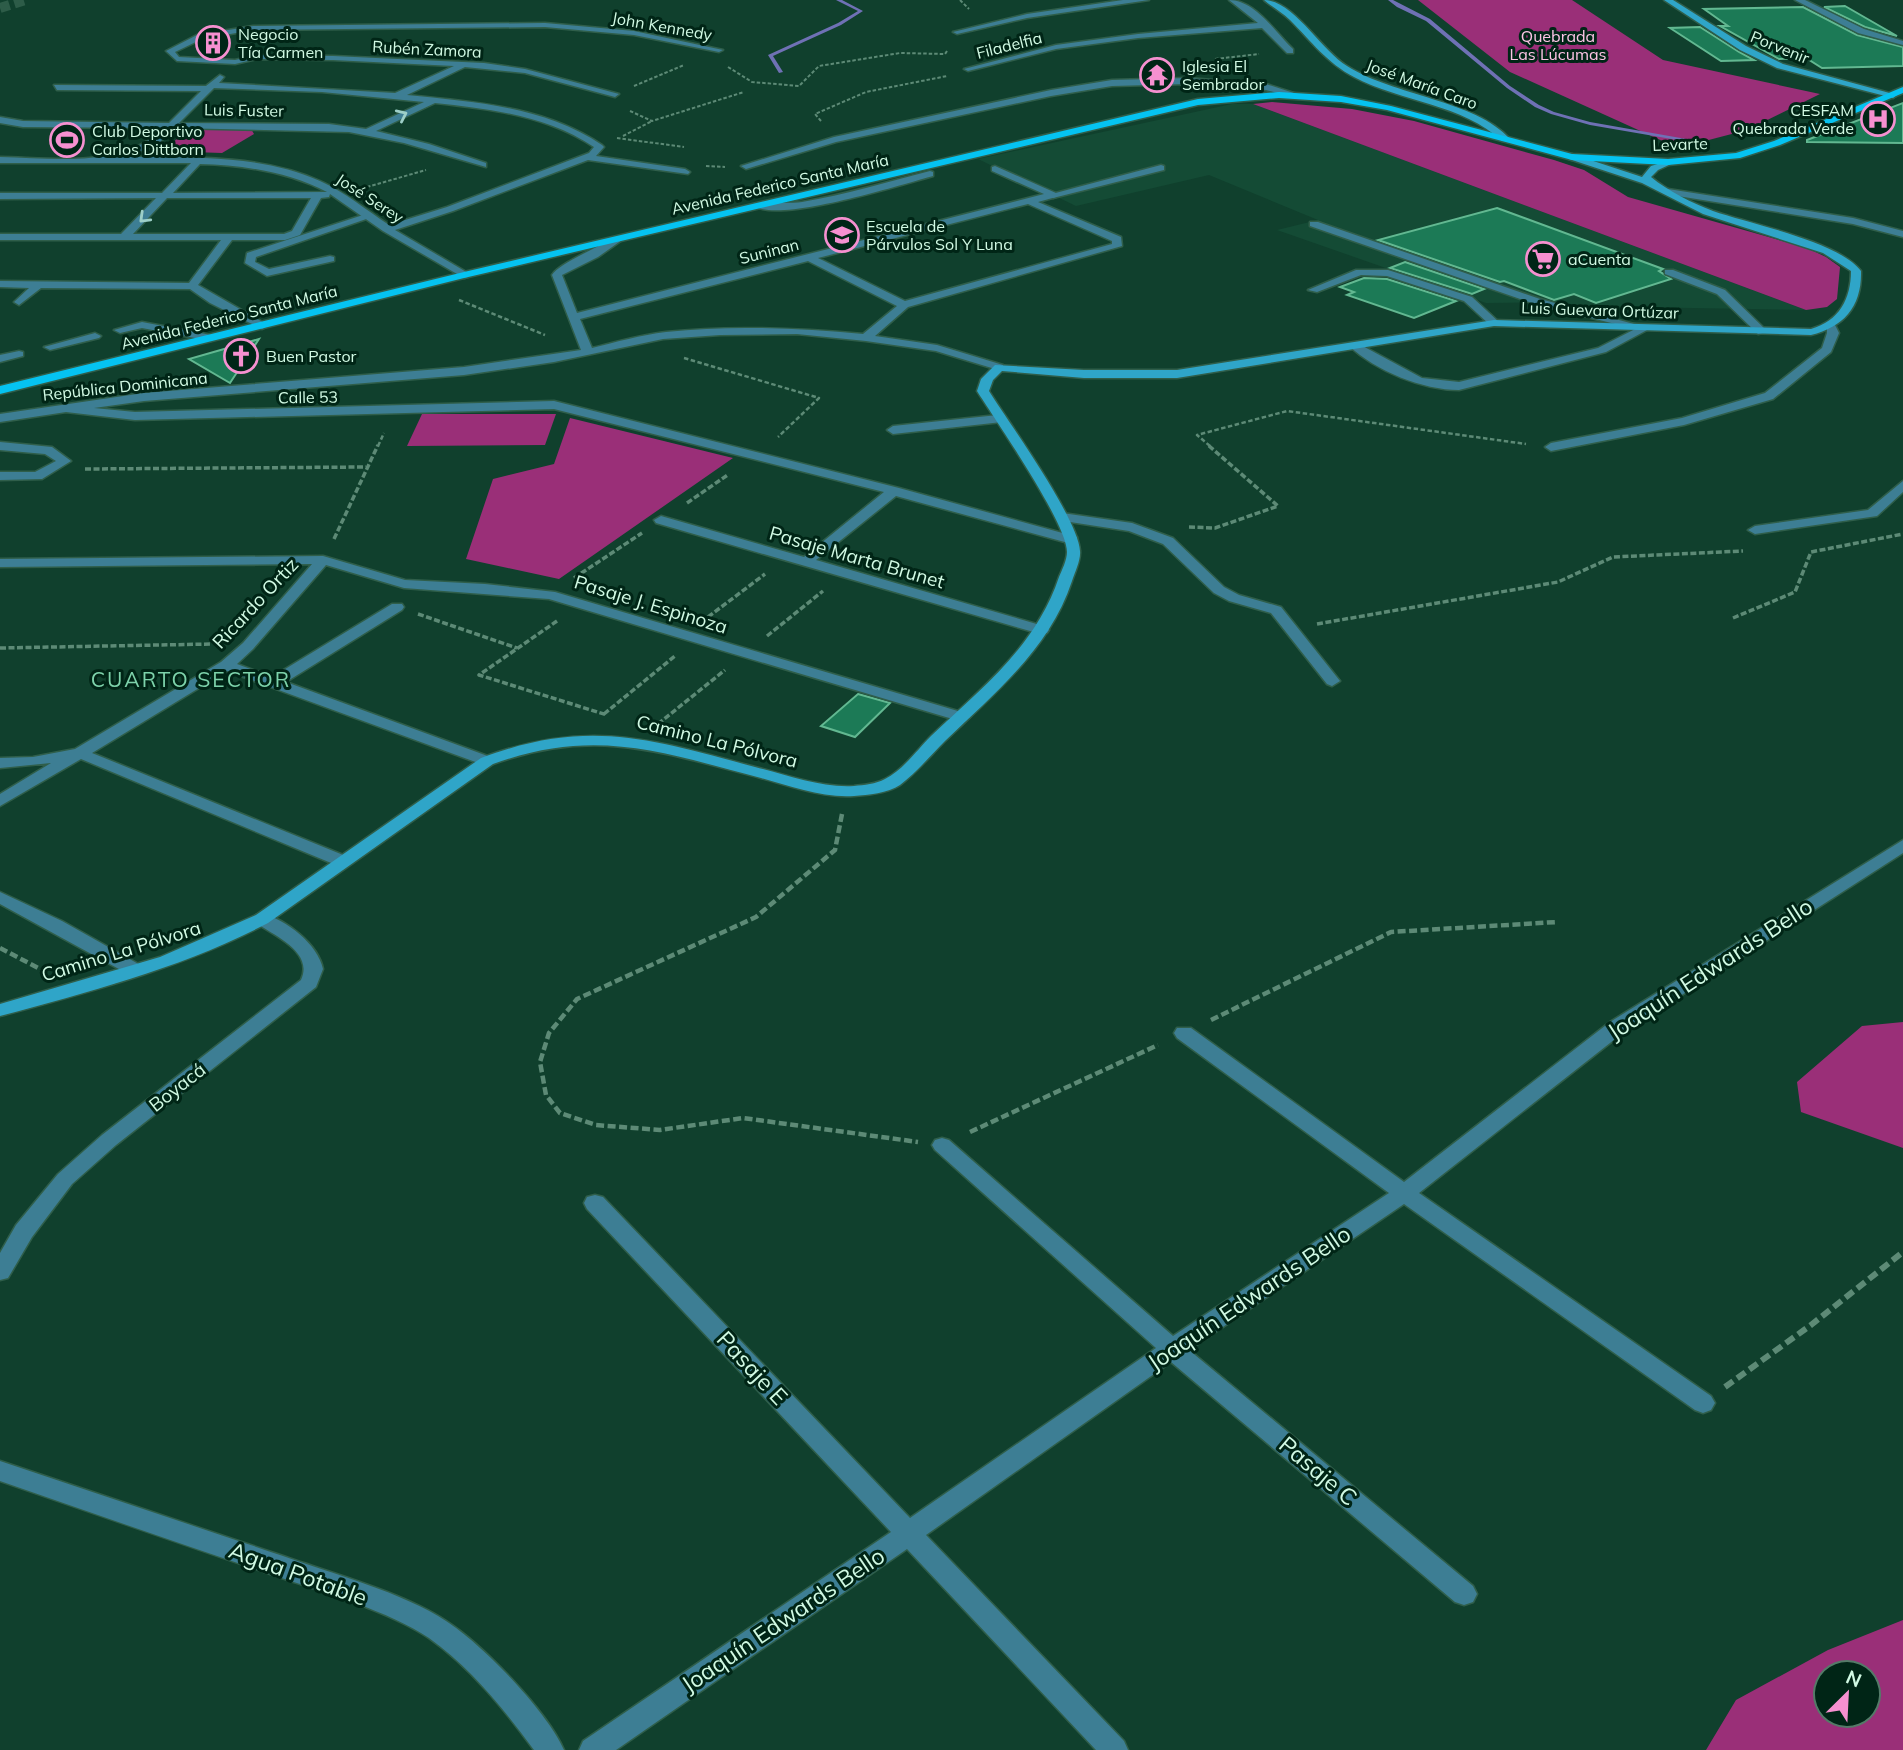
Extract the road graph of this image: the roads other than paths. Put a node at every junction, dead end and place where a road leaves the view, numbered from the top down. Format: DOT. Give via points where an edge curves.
graph roads {
  1 [pos="1145,0"];
  2 [pos="1233,0"];
  3 [pos="1268,0"];
  4 [pos="1668,0"];
  5 [pos="1799,0"];
  6 [pos="1265,25"];
  7 [pos="957,32"];
  8 [pos="1903,43"];
  9 [pos="719,50"];
  10 [pos="1290,51"];
  11 [pos="235,62"];
  12 [pos="464,65"];
  13 [pos="968,69"];
  14 [pos="57,87"];
  15 [pos="210,87"];
  16 [pos="1903,90"];
  17 [pos="615,93"];
  18 [pos="1296,95"];
  19 [pos="1893,95"];
  20 [pos="397,96"];
  21 [pos="435,100"];
  22 [pos="0,120"];
  23 [pos="174,124"];
  24 [pos="369,131"];
  25 [pos="1505,139"];
  26 [pos="587,156"];
  27 [pos="1572,157"];
  28 [pos="5,160"];
  29 [pos="110,161"];
  30 [pos="197,162"];
  31 [pos="1668,162"];
  32 [pos="483,164"];
  33 [pos="746,166"];
  34 [pos="1161,168"];
  35 [pos="0,169"];
  36 [pos="995,169"];
  37 [pos="684,172"];
  38 [pos="930,174"];
  39 [pos="1656,186"];
  40 [pos="1668,192"];
  41 [pos="318,195"];
  42 [pos="340,195"];
  43 [pos="1053,195"];
  44 [pos="0,196"];
  45 [pos="166,196"];
  46 [pos="1028,201"];
  47 [pos="759,206"];
  48 [pos="370,216"];
  49 [pos="1314,224"];
  50 [pos="387,229"];
  51 [pos="1903,234"];
  52 [pos="0,237"];
  53 [pos="124,237"];
  54 [pos="228,238"];
  55 [pos="617,240"];
  56 [pos="808,257"];
  57 [pos="330,259"];
  58 [pos="1669,272"];
  59 [pos="464,275"];
  60 [pos="0,284"];
  61 [pos="39,284"];
  62 [pos="192,286"];
  63 [pos="1313,290"];
  64 [pos="19,302"];
  65 [pos="904,305"];
  66 [pos="575,317"];
  67 [pos="1494,323"];
  68 [pos="262,326"];
  69 [pos="1832,327"];
  70 [pos="1643,328"];
  71 [pos="120,330"];
  72 [pos="1762,332"];
  73 [pos="95,336"];
  74 [pos="211,338"];
  75 [pos="866,338"];
  76 [pos="50,346"];
  77 [pos="1355,346"];
  78 [pos="588,352"];
  79 [pos="19,354"];
  80 [pos="0,359"];
  81 [pos="999,367"];
  82 [pos="0,390"];
  83 [pos="63,408"];
  84 [pos="0,418"];
  85 [pos="999,419"];
  86 [pos="893,430"];
  87 [pos="0,446"];
  88 [pos="1551,447"];
  89 [pos="0,477"];
  90 [pos="1903,485"];
  91 [pos="894,491"];
  92 [pos="1062,517"];
  93 [pos="661,520"];
  94 [pos="1755,530"];
  95 [pos="1072,540"];
  96 [pos="323,560"];
  97 [pos="806,562"];
  98 [pos="0,563"];
  99 [pos="397,607"];
  100 [pos="1042,630"];
  101 [pos="226,665"];
  102 [pos="1332,681"];
  103 [pos="273,683"];
  104 [pos="962,717"];
  105 [pos="79,753"];
  106 [pos="486,761"];
  107 [pos="0,763"];
  108 [pos="0,801"];
  109 [pos="1903,845"];
  110 [pos="342,861"];
  111 [pos="0,897"];
  112 [pos="262,919"];
  113 [pos="135,970"];
  114 [pos="0,1010"];
  115 [pos="1184,1033"];
  116 [pos="942,1145"];
  117 [pos="1404,1193"];
  118 [pos="595,1203"];
  119 [pos="0,1272"];
  120 [pos="1172,1349"];
  121 [pos="1703,1403"];
  122 [pos="0,1471"];
  123 [pos="908,1534"];
  124 [pos="1464,1594"];
  125 [pos="550,1750"];
  126 [pos="593,1750"];
  127 [pos="1114,1750"];
  1 -- 7 [label="street" via="1053,10"];
  2 -- 6 [label="street"];
  3 -- 25 [label="street, José María Caro" via="1291,15 1347,71 1488,124"];
  4 -- 19 [label="street, Porvenir" via="1780,66"];
  5 -- 8 [label="street" via="1861,31"];
  6 -- 10 [label="street"];
  6 -- 13 [label="street, Filadelfia" via="1056,47"];
  9 -- 11 [label="street, John Kennedy" via="634,33 532,25 253,29 211,34 170,51 186,61"];
  11 -- 12 [label="street, Rubén Zamora" via="257,57"];
  11 -- 15 [label="street"];
  12 -- 17 [label="street, Rubén Zamora" via="525,71"];
  12 -- 20 [label="street"];
  14 -- 15 [label="street"];
  15 -- 20 [label="street"];
  15 -- 23 [label="street"];
  16 -- 19 [label="main road, Levarte"];
  18 -- 25 [label="main road, Avenida Federico Santa María" via="1376,105"];
  18 -- 33 [label="street" via="1266,87 1112,83 857,135"];
  18 -- 47 [label="main road, Avenida Federico Santa María" via="1198,102"];
  19 -- 31 [label="main road, Levarte" via="1737,156"];
  20 -- 21 [label="street"];
  24 -- 21 [label="street, one-way"];
  21 -- 26 [label="street" via="499,108 546,122 599,147"];
  22 -- 23 [label="street, Luis Fuster"];
  23 -- 24 [label="street, Luis Fuster"];
  23 -- 29 [label="street" via="156,141"];
  24 -- 32 [label="street, Luis Fuster"];
  25 -- 27 [label="main road, Avenida Federico Santa María"];
  26 -- 37 [label="street"];
  26 -- 50 [label="street"];
  27 -- 31 [label="main road, Levarte"];
  27 -- 39 [label="street"];
  28 -- 29 [label="street, José Serey"];
  28 -- 35 [label="street"];
  29 -- 30 [label="street, José Serey"];
  30 -- 42 [label="street, José Serey" via="264,169 308,180"];
  30 -- 45 [label="street"];
  31 -- 39 [label="street" via="1648,173 1646,178"];
  34 -- 43 [label="street, Suninan"];
  36 -- 43 [label="street"];
  38 -- 47 [label="street" via="795,205"];
  39 -- 40 [label="street"];
  40 -- 51 [label="street" via="1853,221"];
  40 -- 69 [label="street" via="1706,212 1810,245 1850,264 1856,271 1854,294 1845,314"];
  41 -- 42 [label="street"];
  41 -- 45 [label="street"];
  41 -- 54 [label="street" via="296,233"];
  42 -- 48 [label="street, José Serey"];
  43 -- 46 [label="street, Suninan"];
  44 -- 45 [label="street"];
  45 -- 53 [label="street, one-way"];
  46 -- 56 [label="street, Suninan"];
  46 -- 65 [label="street" via="1116,239 1117,246"];
  47 -- 55 [label="main road, Avenida Federico Santa María"];
  48 -- 50 [label="street, José Serey"];
  48 -- 57 [label="street" via="251,255 250,263 267,273"];
  49 -- 70 [label="street" via="1536,300"];
  50 -- 59 [label="street, José Serey"];
  52 -- 53 [label="street"];
  53 -- 54 [label="street"];
  54 -- 62 [label="street"];
  55 -- 59 [label="main road, Avenida Federico Santa María"];
  55 -- 66 [label="street" via="557,275"];
  56 -- 65 [label="street"];
  56 -- 66 [label="street, Suninan"];
  58 -- 72 [label="street" via="1721,292"];
  59 -- 68 [label="main road, Avenida Federico Santa María"];
  60 -- 61 [label="street"];
  61 -- 62 [label="street"];
  61 -- 64 [label="street"];
  62 -- 68 [label="street"];
  63 -- 67 [label="street" via="1360,272 1388,273 1468,299"];
  65 -- 75 [label="street"];
  66 -- 78 [label="street"];
  67 -- 70 [label="street, Luis Guevara Ortúzar"];
  67 -- 77 [label="street, Luis Guevara Ortúzar"];
  68 -- 74 [label="main road, Avenida Federico Santa María"];
  69 -- 72 [label="street, Luis Guevara Ortúzar"];
  69 -- 88 [label="street" via="1827,351 1769,396 1684,421"];
  70 -- 72 [label="street, Luis Guevara Ortúzar"];
  70 -- 77 [label="street" via="1602,350 1442,388 1420,383"];
  71 -- 74 [label="street" via="142,325"];
  73 -- 76 [label="street"];
  74 -- 82 [label="main road, Avenida Federico Santa María"];
  75 -- 78 [label="street, República Dominicana" via="797,331 720,332 663,336"];
  75 -- 81 [label="street, República Dominicana" via="937,348"];
  77 -- 81 [label="street, Luis Guevara Ortúzar" via="1177,374 1084,374"];
  78 -- 83 [label="street, República Dominicana" via="464,371 144,397"];
  79 -- 80 [label="street"];
  81 -- 85 [label="street" via="983,391"];
  83 -- 84 [label="street, República Dominicana"];
  83 -- 91 [label="street, Calle 53" via="135,416 554,405"];
  85 -- 86 [label="street"];
  85 -- 92 [label="street"];
  87 -- 89 [label="street" via="48,450 65,461 37,476"];
  90 -- 94 [label="street" via="1872,513"];
  91 -- 95 [label="street, Calle 53"];
  91 -- 97 [label="street"];
  92 -- 95 [label="street"];
  92 -- 102 [label="street" via="1152,533 1168,541 1219,590 1276,610"];
  93 -- 97 [label="street, Pasaje Marta Brunet"];
  95 -- 100 [label="street, Camino La Pólvora" via="1074,554 1062,590"];
  96 -- 98 [label="street, Pasaje J. Espinoza"];
  96 -- 101 [label="street, Ricardo Ortiz"];
  96 -- 104 [label="street, Pasaje J. Espinoza" via="404,584 550,594"];
  97 -- 100 [label="street, Pasaje Marta Brunet"];
  99 -- 103 [label="street"];
  100 -- 104 [label="street, Camino La Pólvora" via="1013,667"];
  101 -- 103 [label="street"];
  101 -- 105 [label="street, Ricardo Ortiz"];
  103 -- 106 [label="street"];
  104 -- 106 [label="street, Camino La Pólvora" via="893,782 873,790 822,789 631,740 575,738 514,749"];
  105 -- 107 [label="street"];
  105 -- 108 [label="street, Ricardo Ortiz"];
  105 -- 110 [label="street"];
  106 -- 110 [label="street, Camino La Pólvora"];
  109 -- 117 [label="street, Joaquín Edwards Bello" via="1617,1027"];
  110 -- 112 [label="street, Camino La Pólvora"];
  111 -- 113 [label="street"];
  112 -- 113 [label="street, Camino La Pólvora" via="195,952"];
  112 -- 119 [label="street, Boyacá" via="312,959 315,969 309,983 65,1179 24,1231"];
  113 -- 114 [label="street, Camino La Pólvora"];
  115 -- 117 [label="street"];
  116 -- 120 [label="street, Pasaje C"];
  117 -- 120 [label="street, Joaquín Edwards Bello"];
  117 -- 121 [label="street"];
  118 -- 123 [label="street, Pasaje E"];
  120 -- 123 [label="street, Joaquín Edwards Bello"];
  120 -- 124 [label="street, Pasaje C"];
  122 -- 125 [label="street, Agua Potable" via="320,1580 437,1629 483,1670"];
  123 -- 126 [label="street, Joaquín Edwards Bello"];
  123 -- 127 [label="street, Pasaje E"];
}
